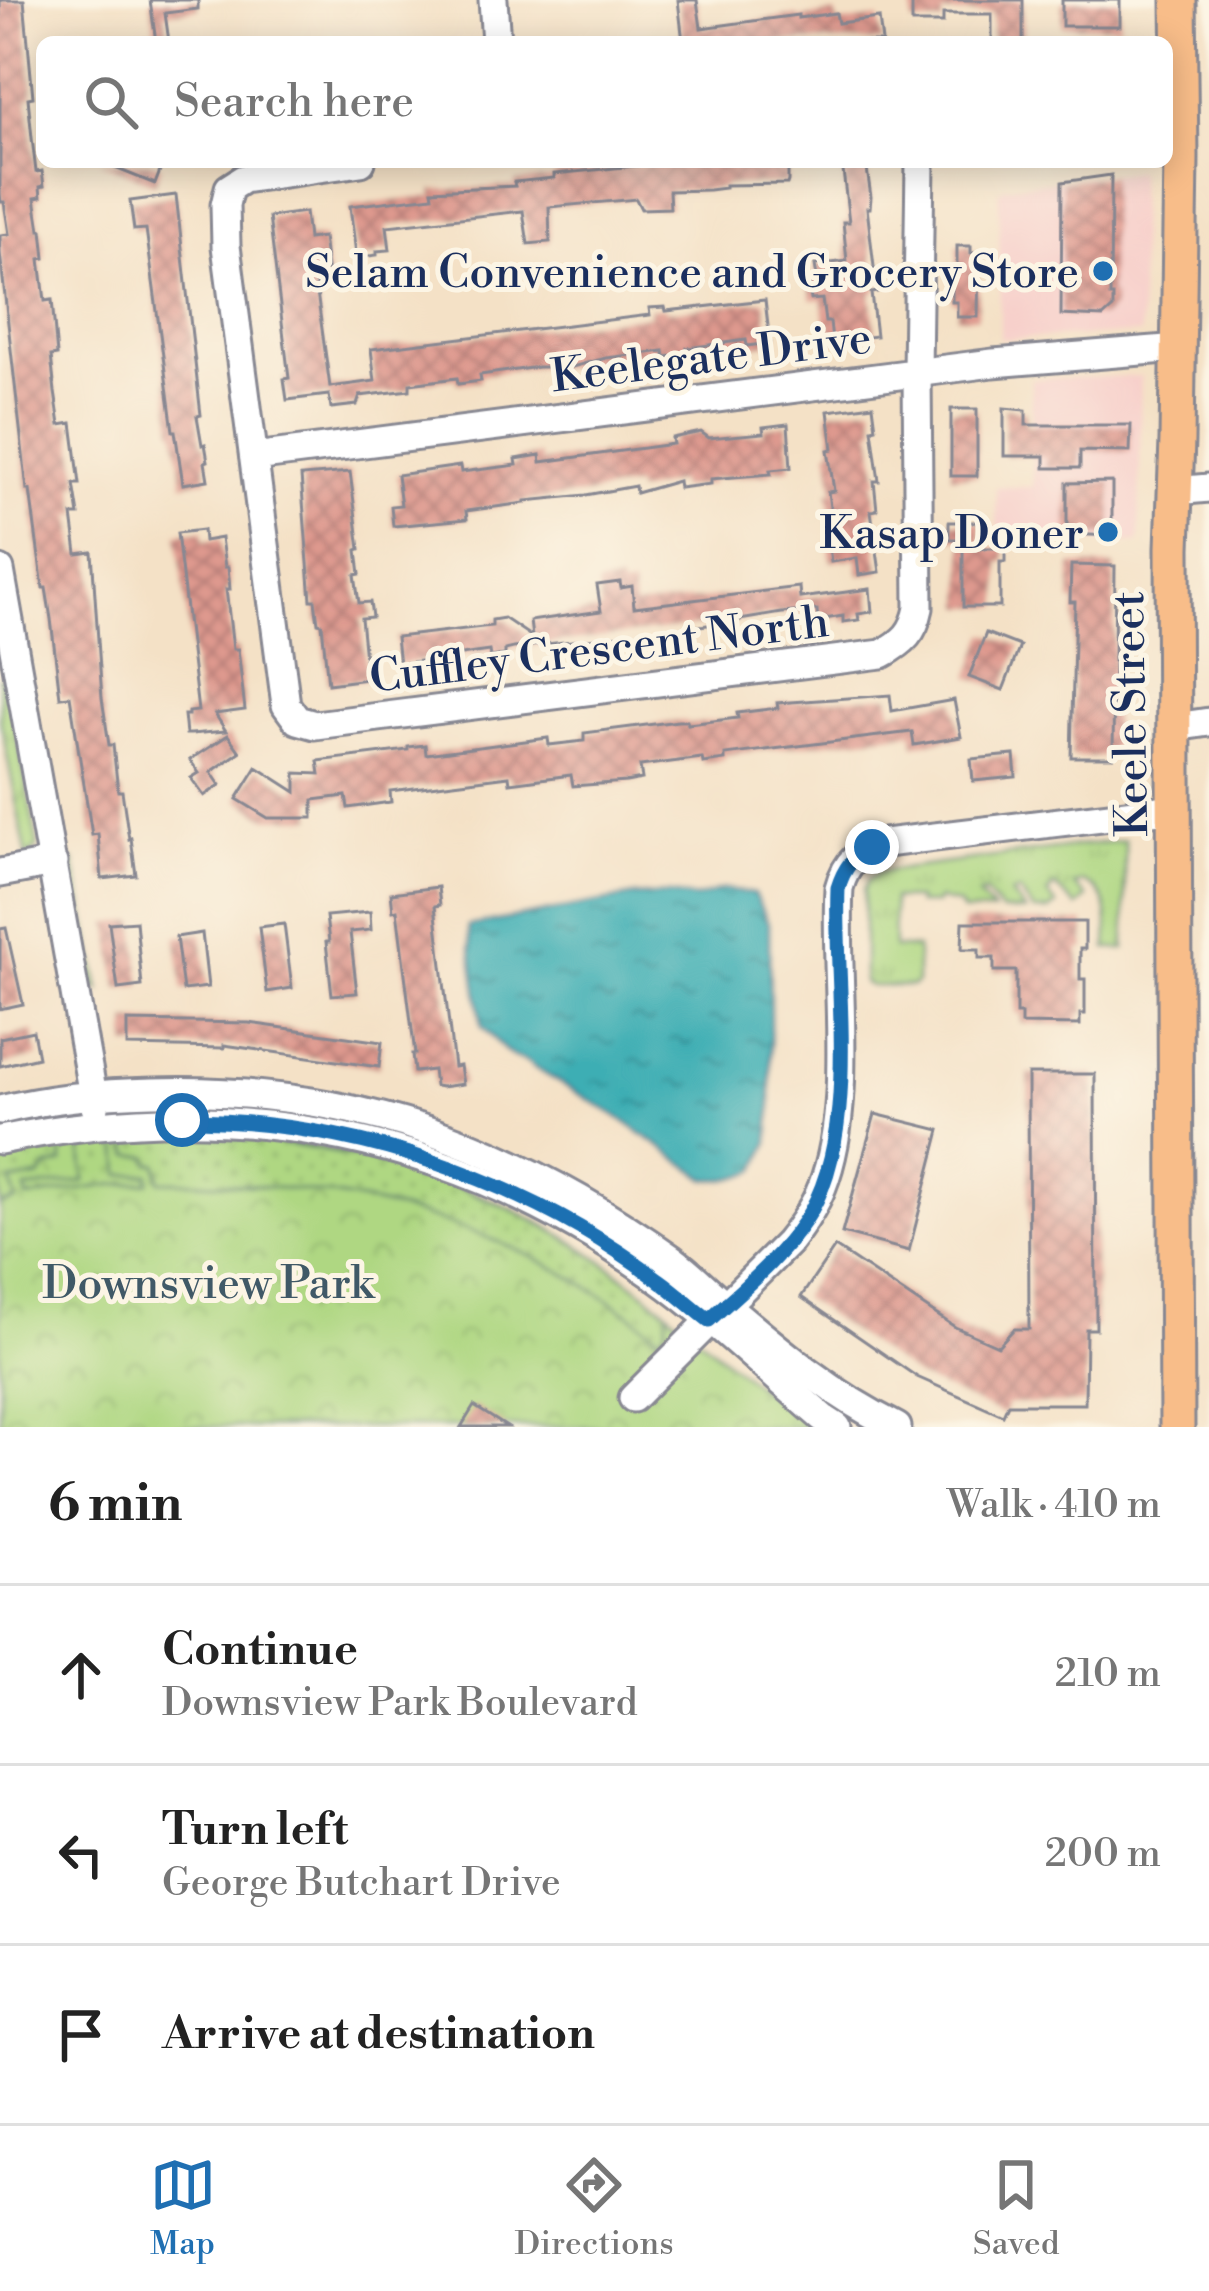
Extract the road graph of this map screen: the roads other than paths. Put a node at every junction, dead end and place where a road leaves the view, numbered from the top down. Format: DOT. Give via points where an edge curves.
graph roads {
  1 [pos="493,0"];
  2 [pos="1179,0"];
  3 [pos="496,36"];
  4 [pos="320,168"];
  5 [pos="920,168"];
  6 [pos="1179,348"];
  7 [pos="917,372"];
  8 [pos="254,457"];
  9 [pos="1209,488"];
  10 [pos="1174,491"];
  11 [pos="0,570"];
  12 [pos="1209,722"];
  13 [pos="1174,727"];
  14 [pos="1176,808"];
  15 [pos="53,862"];
  16 [pos="0,873"];
  17 [pos="94,1094"];
  18 [pos="0,1110"];
  19 [pos="97,1123"];
  20 [pos="0,1140"];
  21 [pos="717,1313"];
  22 [pos="633,1398"];
  23 [pos="837,1427"];
  24 [pos="897,1427"];
  25 [pos="1178,1427"];
  1 -- 3 [label="street"];
  2 -- 6 [label="main road, Keele Street"];
  4 -- 8 [label="street" via="243,179 224,205"];
  5 -- 7 [label="street"];
  6 -- 7 [label="street, Keelegate Drive"];
  6 -- 10 [label="main road, Keele Street"];
  7 -- 8 [label="street, Keelegate Drive"];
  7 -- 8 [label="street, Cuffley Crescent North" via="919,608 915,630 899,645 882,654 434,712 315,725 286,705"];
  9 -- 10 [label="street"];
  10 -- 13 [label="main road, Keele Street"];
  11 -- 15 [label="street"];
  12 -- 13 [label="street"];
  13 -- 14 [label="main road, Keele Street"];
  14 -- 21 [label="street" via="885,843 858,853 838,888 838,1110 823,1186 788,1243"];
  14 -- 25 [label="main road, Keele Street"];
  15 -- 16 [label="street"];
  15 -- 17 [label="street"];
  17 -- 18 [label="street"];
  17 -- 19 [label="street"];
  17 -- 21 [label="street" via="261,1094 427,1129 599,1210 677,1263"];
  19 -- 20 [label="street"];
  19 -- 21 [label="street" via="260,1122 413,1155 588,1233"];
  21 -- 22 [label="street"];
  21 -- 23 [label="street"];
  21 -- 24 [label="street"];
}
